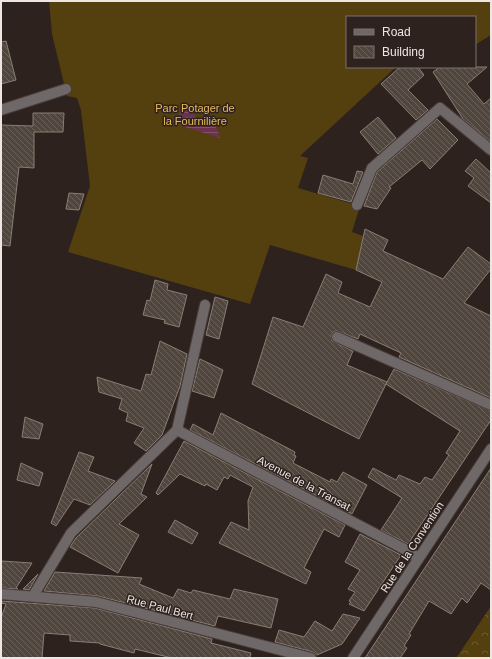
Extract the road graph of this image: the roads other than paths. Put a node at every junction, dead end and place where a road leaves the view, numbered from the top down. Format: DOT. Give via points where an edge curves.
graph roads {
  1 [pos="66,89"];
  2 [pos="1,110"];
  3 [pos="491,150"];
  4 [pos="357,205"];
  5 [pos="205,305"];
  6 [pos="337,337"];
  7 [pos="491,405"];
  8 [pos="177,430"];
  9 [pos="491,449"];
  10 [pos="418,558"];
  11 [pos="2,596"];
  12 [pos="33,596"];
  13 [pos="311,658"];
  14 [pos="353,658"];
  1 -- 2 [label="street"];
  3 -- 4 [label="street" via="440,108 372,168"];
  5 -- 8 [label="street"];
  6 -- 7 [label="street"];
  8 -- 10 [label="street, Avenue de la Transat"];
  8 -- 12 [label="street" via="71,533"];
  9 -- 10 [label="street, Rue de la Convention"];
  10 -- 14 [label="street, Rue de la Convention"];
  11 -- 12 [label="street, Rue Paul Bert"];
  12 -- 13 [label="street, Rue Paul Bert" via="96,602"];
}
